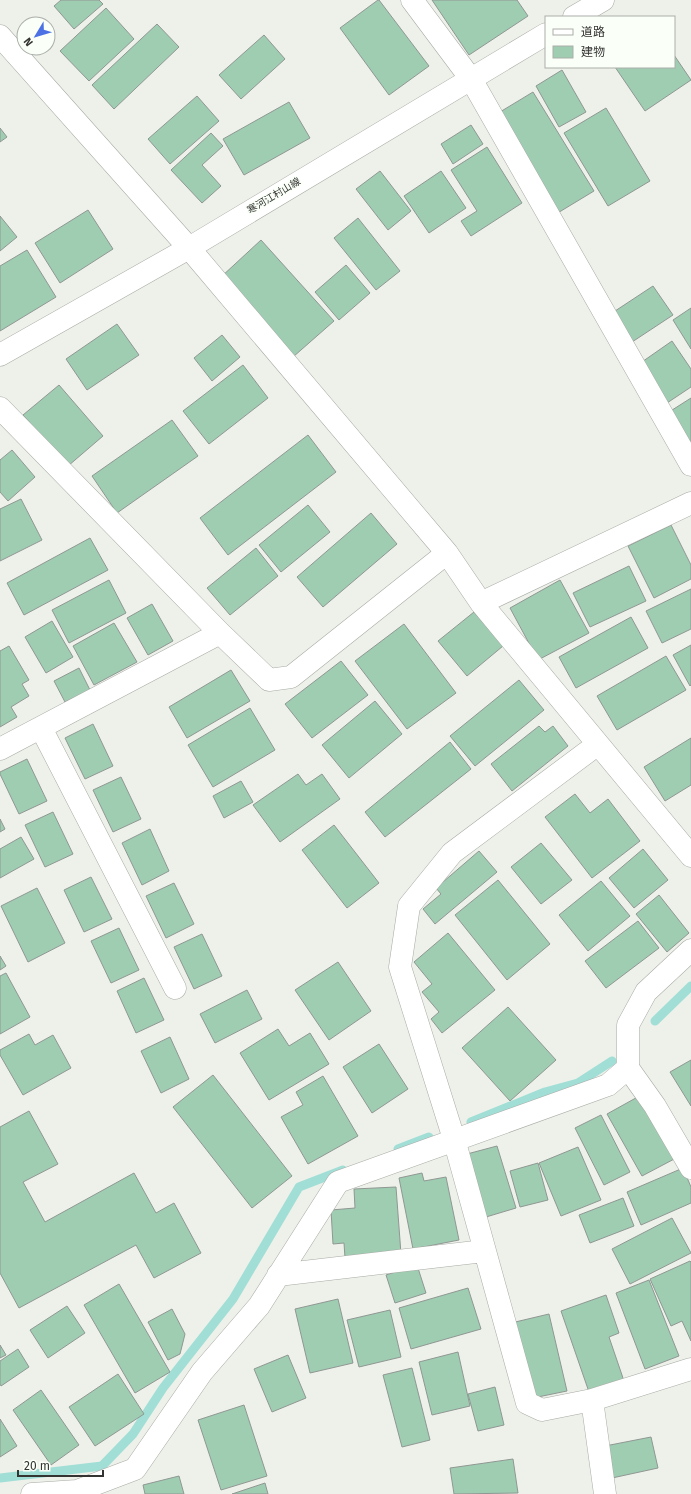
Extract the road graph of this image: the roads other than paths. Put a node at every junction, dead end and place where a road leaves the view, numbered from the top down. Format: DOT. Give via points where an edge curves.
graph roads {
  1 [pos="412,0"];
  2 [pos="603,0"];
  3 [pos="576,16"];
  4 [pos="545,35"];
  5 [pos="0,36"];
  6 [pos="470,79"];
  7 [pos="189,248"];
  8 [pos="0,355"];
  9 [pos="0,408"];
  10 [pos="691,465"];
  11 [pos="691,503"];
  12 [pos="447,553"];
  13 [pos="481,603"];
  14 [pos="220,633"];
  15 [pos="41,728"];
  16 [pos="598,744"];
  17 [pos="0,749"];
  18 [pos="691,856"];
  19 [pos="691,950"];
  20 [pos="175,988"];
  21 [pos="628,1068"];
  22 [pos="454,1139"];
  23 [pos="691,1168"];
  24 [pos="484,1251"];
  25 [pos="278,1275"];
  26 [pos="691,1369"];
  27 [pos="592,1400"];
  28 [pos="32,1494"];
  29 [pos="605,1494"];
  1 -- 6 [label="main road"];
  2 -- 3 [label="main road"];
  4 -- 6 [label="main road, 寒河江村山線"];
  5 -- 7 [label="main road"];
  6 -- 7 [label="main road, 寒河江村山線"];
  6 -- 10 [label="main road"];
  7 -- 8 [label="main road, 寒河江村山線"];
  7 -- 12 [label="main road"];
  9 -- 14 [label="main road"];
  11 -- 13 [label="main road"];
  12 -- 13 [label="main road"];
  12 -- 14 [label="main road" via="291,677 269,680"];
  13 -- 16 [label="main road"];
  14 -- 15 [label="main road"];
  15 -- 17 [label="main road"];
  15 -- 20 [label="main road"];
  16 -- 18 [label="main road"];
  16 -- 22 [label="main road" via="452,853 409,906 400,967"];
  19 -- 21 [label="main road" via="646,992 628,1024"];
  21 -- 22 [label="main road" via="608,1085"];
  21 -- 23 [label="main road" via="655,1106"];
  22 -- 24 [label="main road"];
  22 -- 25 [label="main road" via="338,1182"];
  24 -- 25 [label="main road"];
  24 -- 27 [label="main road" via="527,1403 542,1410"];
  25 -- 28 [label="main road" via="260,1306 202,1372 135,1469 77,1491"];
  26 -- 27 [label="main road"];
  27 -- 29 [label="main road"];
}
